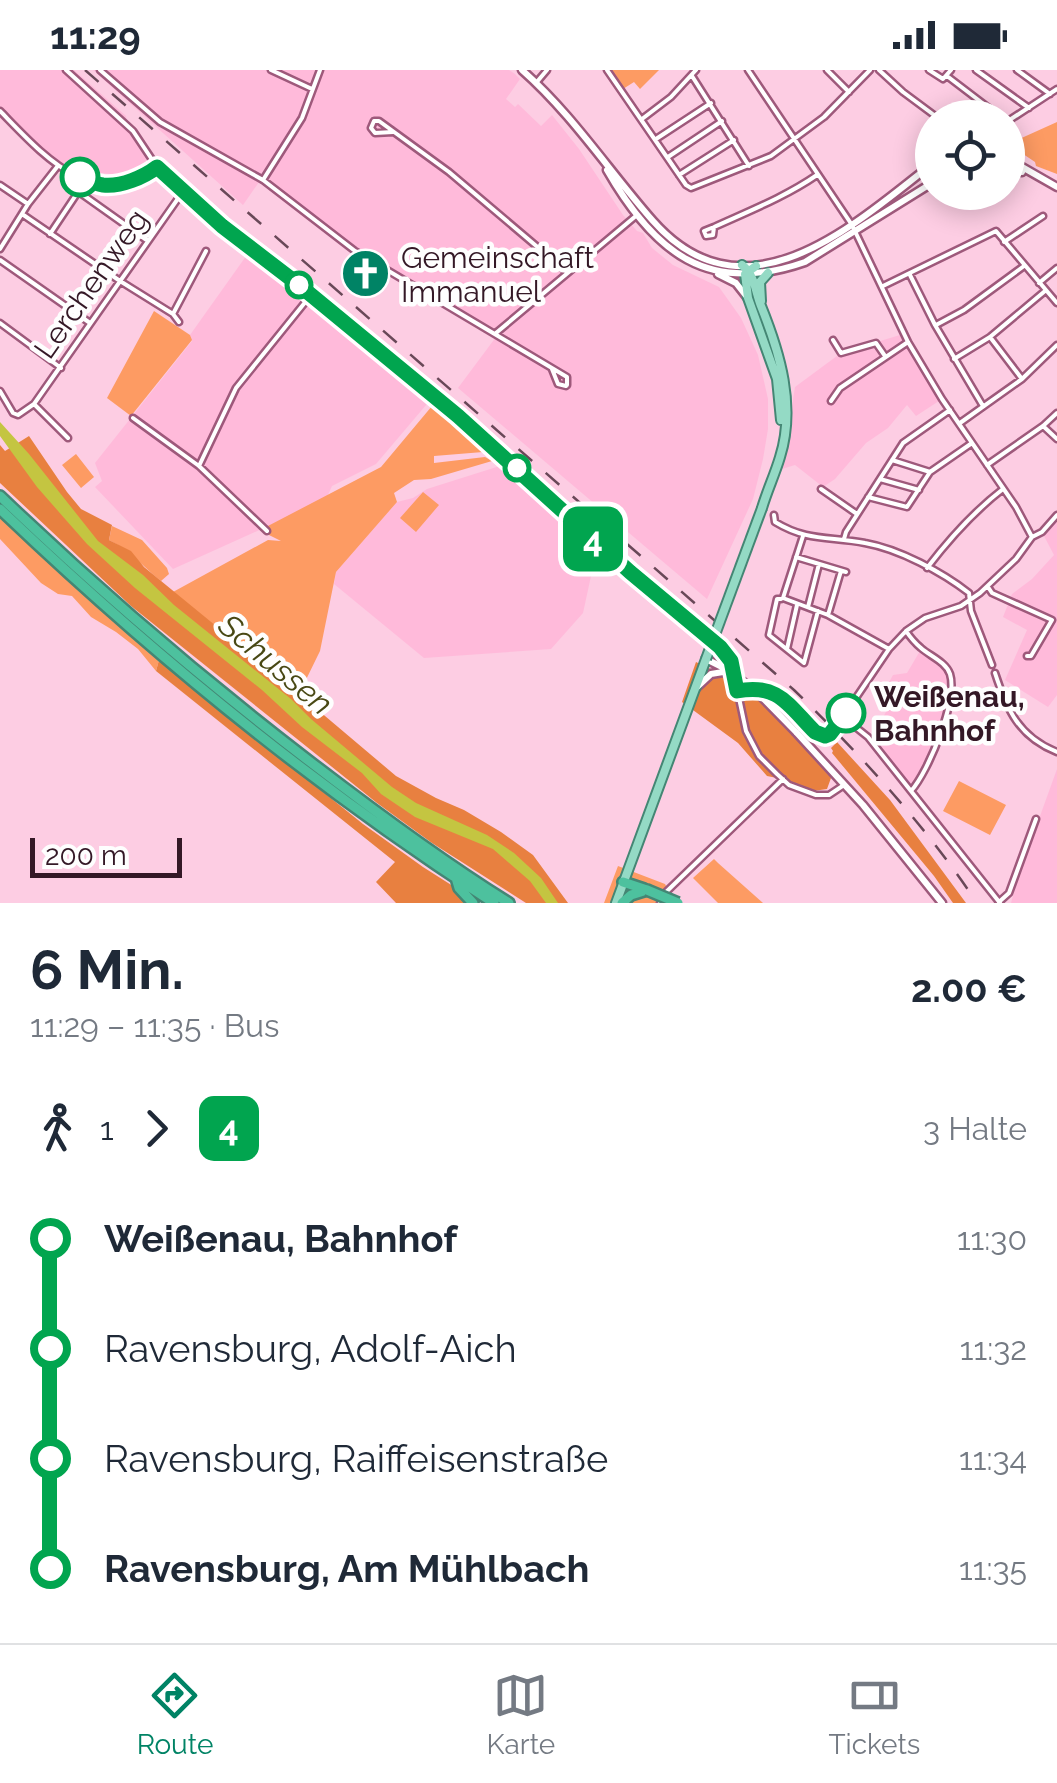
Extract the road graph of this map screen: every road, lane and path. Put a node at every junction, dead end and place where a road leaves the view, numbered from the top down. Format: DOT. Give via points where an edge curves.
graph roads {
  1 [pos="66,70"];
  2 [pos="100,70"];
  3 [pos="272,70"];
  4 [pos="320,70"];
  5 [pos="522,70"];
  6 [pos="547,70"];
  7 [pos="607,70"];
  8 [pos="748,70"];
  9 [pos="827,70"];
  10 [pos="870,70"];
  11 [pos="879,70"];
  12 [pos="929,70"];
  13 [pos="951,70"];
  14 [pos="976,70"];
  15 [pos="1017,70"];
  16 [pos="886,72"];
  17 [pos="694,73"];
  18 [pos="947,76"];
  19 [pos="536,84"];
  20 [pos="1057,89"];
  21 [pos="314,90"];
  22 [pos="849,92"];
  23 [pos="1050,94"];
  24 [pos="979,100"];
  25 [pos="915,101"];
  26 [pos="710,103"];
  27 [pos="1029,108"];
  28 [pos="1025,110"];
  29 [pos="2,114"];
  30 [pos="642,119"];
  31 [pos="722,121"];
  32 [pos="0,124"];
  33 [pos="393,132"];
  34 [pos="655,139"];
  35 [pos="734,140"];
  36 [pos="794,140"];
  37 [pos="667,157"];
  38 [pos="748,166"];
  39 [pos="58,167"];
  40 [pos="157,167"];
  41 [pos="1025,169"];
  42 [pos="1025,172"];
  43 [pos="1033,174"];
  44 [pos="817,175"];
  45 [pos="679,176"];
  46 [pos="915,178"];
  47 [pos="86,180"];
  48 [pos="262,180"];
  49 [pos="0,185"];
  50 [pos="1057,187"];
  51 [pos="184,190"];
  52 [pos="79,192"];
  53 [pos="915,193"];
  54 [pos="28,204"];
  55 [pos="640,213"];
  56 [pos="22,214"];
  57 [pos="1043,216"];
  58 [pos="714,227"];
  59 [pos="854,229"];
  60 [pos="50,234"];
  61 [pos="148,241"];
  62 [pos="1004,242"];
  63 [pos="0,249"];
  64 [pos="206,252"];
  65 [pos="0,260"];
  66 [pos="1024,266"];
  67 [pos="1057,268"];
  68 [pos="749,270"];
  69 [pos="712,271"];
  70 [pos="567,272"];
  71 [pos="768,272"];
  72 [pos="910,274"];
  73 [pos="120,281"];
  74 [pos="1039,283"];
  75 [pos="882,286"];
  76 [pos="1045,291"];
  77 [pos="311,295"];
  78 [pos="748,298"];
  79 [pos="1057,303"];
  80 [pos="761,306"];
  81 [pos="173,314"];
  82 [pos="179,322"];
  83 [pos="0,323"];
  84 [pos="91,324"];
  85 [pos="935,325"];
  86 [pos="496,333"];
  87 [pos="990,337"];
  88 [pos="834,340"];
  89 [pos="908,342"];
  90 [pos="1057,345"];
  91 [pos="885,356"];
  92 [pos="954,358"];
  93 [pos="61,368"];
  94 [pos="552,368"];
  95 [pos="1022,379"];
  96 [pos="0,391"];
  97 [pos="831,400"];
  98 [pos="34,404"];
  99 [pos="983,406"];
  100 [pos="950,410"];
  101 [pos="1057,413"];
  102 [pos="133,418"];
  103 [pos="959,424"];
  104 [pos="1043,426"];
  105 [pos="68,438"];
  106 [pos="1057,439"];
  107 [pos="972,443"];
  108 [pos="892,460"];
  109 [pos="988,465"];
  110 [pos="199,466"];
  111 [pos="775,471"];
  112 [pos="930,472"];
  113 [pos="880,479"];
  114 [pos="1004,488"];
  115 [pos="820,489"];
  116 [pos="919,490"];
  117 [pos="0,496"];
  118 [pos="868,498"];
  119 [pos="0,509"];
  120 [pos="857,514"];
  121 [pos="774,515"];
  122 [pos="1057,515"];
  123 [pos="266,531"];
  124 [pos="803,536"];
  125 [pos="1032,537"];
  126 [pos="844,539"];
  127 [pos="796,557"];
  128 [pos="819,564"];
  129 [pos="927,568"];
  130 [pos="988,587"];
  131 [pos="783,598"];
  132 [pos="970,600"];
  133 [pos="798,603"];
  134 [pos="808,607"];
  135 [pos="818,611"];
  136 [pos="828,615"];
  137 [pos="906,631"];
  138 [pos="889,649"];
  139 [pos="787,650"];
  140 [pos="1027,656"];
  141 [pos="706,659"];
  142 [pos="992,665"];
  143 [pos="729,671"];
  144 [pos="995,673"];
  145 [pos="696,688"];
  146 [pos="1057,752"];
  147 [pos="782,780"];
  148 [pos="844,785"];
  149 [pos="912,791"];
  150 [pos="1036,818"];
  151 [pos="456,878"];
  152 [pos="623,882"];
  153 [pos="647,890"];
  154 [pos="999,902"];
  155 [pos="473,903"];
  156 [pos="494,903"];
  157 [pos="509,903"];
  158 [pos="619,903"];
  159 [pos="660,903"];
  160 [pos="678,903"];
  161 [pos="942,903"];
  1 -- 40 [label="street" via="133,130"];
  2 -- 48 [label="street" via="168,128"];
  3 -- 21 [label="street"];
  4 -- 21 [label="street"];
  5 -- 19 [label="main road"];
  6 -- 19 [label="street"];
  7 -- 30 [label="street"];
  8 -- 36 [label="street"];
  9 -- 22 [label="street"];
  10 -- 22 [label="street"];
  11 -- 16 [label="street"];
  12 -- 18 [label="street"];
  13 -- 18 [label="street"];
  14 -- 27 [label="street"];
  15 -- 23 [label="street"];
  16 -- 25 [label="street"];
  17 -- 26 [label="street"];
  17 -- 30 [label="street"];
  18 -- 24 [label="street"];
  19 -- 55 [label="main road"];
  20 -- 23 [label="street"];
  21 -- 48 [label="street"];
  22 -- 36 [label="street"];
  23 -- 27 [label="street"];
  26 -- 31 [label="street"];
  26 -- 34 [label="street"];
  27 -- 28 [label="street"];
  29 -- 32 [label="street"];
  29 -- 39 [label="street"];
  30 -- 34 [label="street"];
  31 -- 35 [label="street"];
  31 -- 37 [label="street"];
  33 -- 70 [label="street"];
  34 -- 37 [label="street"];
  35 -- 38 [label="street"];
  35 -- 45 [label="street"];
  36 -- 38 [label="street"];
  36 -- 44 [label="street"];
  37 -- 45 [label="street"];
  38 -- 45 [label="street" via="691,188"];
  39 -- 47 [label="street"];
  39 -- 54 [label="street"];
  40 -- 47 [label="street" via="121,184"];
  40 -- 51 [label="street"];
  41 -- 43 [label="main road"];
  42 -- 43 [label="main road"];
  43 -- 50 [label="main road"];
  44 -- 58 [label="street"];
  44 -- 59 [label="street"];
  46 -- 59 [label="main road"];
  47 -- 52 [label="street"];
  48 -- 86 [label="street" via="355,251"];
  49 -- 54 [label="street"];
  51 -- 61 [label="street, Lerchenweg"];
  51 -- 77 [label="street"];
  52 -- 60 [label="street"];
  52 -- 61 [label="street"];
  53 -- 59 [label="main road"];
  54 -- 56 [label="street"];
  55 -- 68 [label="main road" via="686,250"];
  55 -- 69 [label="main road" via="674,251"];
  55 -- 70 [label="street"];
  56 -- 60 [label="street"];
  56 -- 63 [label="street"];
  57 -- 62 [label="street"];
  59 -- 68 [label="main road"];
  59 -- 71 [label="main road" via="805,262"];
  59 -- 75 [label="street"];
  60 -- 73 [label="street"];
  61 -- 73 [label="street, Lerchenweg"];
  62 -- 66 [label="street"];
  62 -- 72 [label="street" via="996,231"];
  64 -- 81 [label="street"];
  65 -- 84 [label="street"];
  66 -- 74 [label="street"];
  66 -- 85 [label="street"];
  67 -- 74 [label="street"];
  68 -- 69 [label="main road"];
  68 -- 71 [label="main road"];
  68 -- 78 [label="main road"];
  68 -- 80 [label="main road"];
  69 -- 78 [label="main road"];
  70 -- 86 [label="street"];
  71 -- 80 [label="main road" via="760,282"];
  72 -- 75 [label="street"];
  72 -- 85 [label="street"];
  73 -- 81 [label="street"];
  73 -- 84 [label="street, Lerchenweg"];
  74 -- 76 [label="street"];
  75 -- 89 [label="street"];
  76 -- 79 [label="street"];
  76 -- 87 [label="street"];
  77 -- 110 [label="street" via="236,388"];
  77 -- 147 [label="street" via="720,647 732,665 751,743"];
  78 -- 111 [label="main road" via="779,394"];
  80 -- 111 [label="main road" via="786,394"];
  81 -- 82 [label="street"];
  83 -- 93 [label="street"];
  84 -- 93 [label="street, Lerchenweg"];
  85 -- 92 [label="street"];
  86 -- 94 [label="street"];
  87 -- 92 [label="street"];
  87 -- 95 [label="street"];
  88 -- 91 [label="street" via="841,353 876,343"];
  89 -- 91 [label="street"];
  89 -- 100 [label="street"];
  90 -- 95 [label="street"];
  91 -- 97 [label="street"];
  92 -- 99 [label="street"];
  93 -- 98 [label="street, Lerchenweg"];
  95 -- 99 [label="street"];
  96 -- 98 [label="street, Lerchenweg" via="12,413"];
  98 -- 105 [label="street, Lerchenweg"];
  99 -- 103 [label="street"];
  100 -- 103 [label="street"];
  100 -- 108 [label="street"];
  101 -- 104 [label="street"];
  102 -- 110 [label="street"];
  103 -- 107 [label="street"];
  104 -- 106 [label="street"];
  104 -- 109 [label="street"];
  107 -- 109 [label="street"];
  107 -- 112 [label="street"];
  108 -- 112 [label="street"];
  108 -- 113 [label="street"];
  109 -- 114 [label="street"];
  110 -- 123 [label="street"];
  111 -- 141 [label="main road, bridge"];
  112 -- 116 [label="street"];
  113 -- 116 [label="street"];
  113 -- 118 [label="street"];
  114 -- 125 [label="street"];
  114 -- 129 [label="street"];
  115 -- 120 [label="street"];
  116 -- 118 [label="street" via="907,507"];
  117 -- 157 [label="highway" via="236,704"];
  118 -- 120 [label="street"];
  119 -- 151 [label="highway" via="206,691"];
  120 -- 126 [label="street"];
  121 -- 124 [label="street"];
  122 -- 125 [label="street"];
  124 -- 126 [label="street"];
  124 -- 127 [label="street"];
  125 -- 130 [label="street"];
  126 -- 129 [label="street" via="892,550"];
  127 -- 128 [label="street"];
  127 -- 131 [label="street"];
  128 -- 134 [label="street"];
  128 -- 136 [label="street" via="844,572"];
  129 -- 132 [label="street" via="970,593"];
  130 -- 132 [label="street"];
  130 -- 140 [label="street" via="1052,620"];
  131 -- 133 [label="street"];
  131 -- 139 [label="street" via="776,599 769,636"];
  132 -- 137 [label="street"];
  132 -- 142 [label="street"];
  133 -- 134 [label="street"];
  133 -- 139 [label="street"];
  134 -- 135 [label="street"];
  135 -- 136 [label="street"];
  135 -- 139 [label="street" via="804,663"];
  136 -- 138 [label="street"];
  137 -- 138 [label="street"];
  137 -- 149 [label="street" via="950,676 933,756"];
  138 -- 149 [label="street" via="844,718"];
  141 -- 143 [label="main road, bridge"];
  141 -- 145 [label="main road"];
  143 -- 145 [label="main road" via="710,674"];
  143 -- 148 [label="main road, bridge"];
  144 -- 146 [label="street" via="1027,736"];
  145 -- 152 [label="main road"];
  147 -- 148 [label="street" via="816,796"];
  147 -- 159 [label="street"];
  148 -- 161 [label="main road"];
  149 -- 154 [label="street"];
  150 -- 154 [label="street" via="1009,892"];
  151 -- 155 [label="highway"];
  151 -- 156 [label="highway"];
  152 -- 153 [label="highway"];
  152 -- 158 [label="main road"];
  153 -- 158 [label="highway"];
  153 -- 160 [label="highway, bridge"];
}
